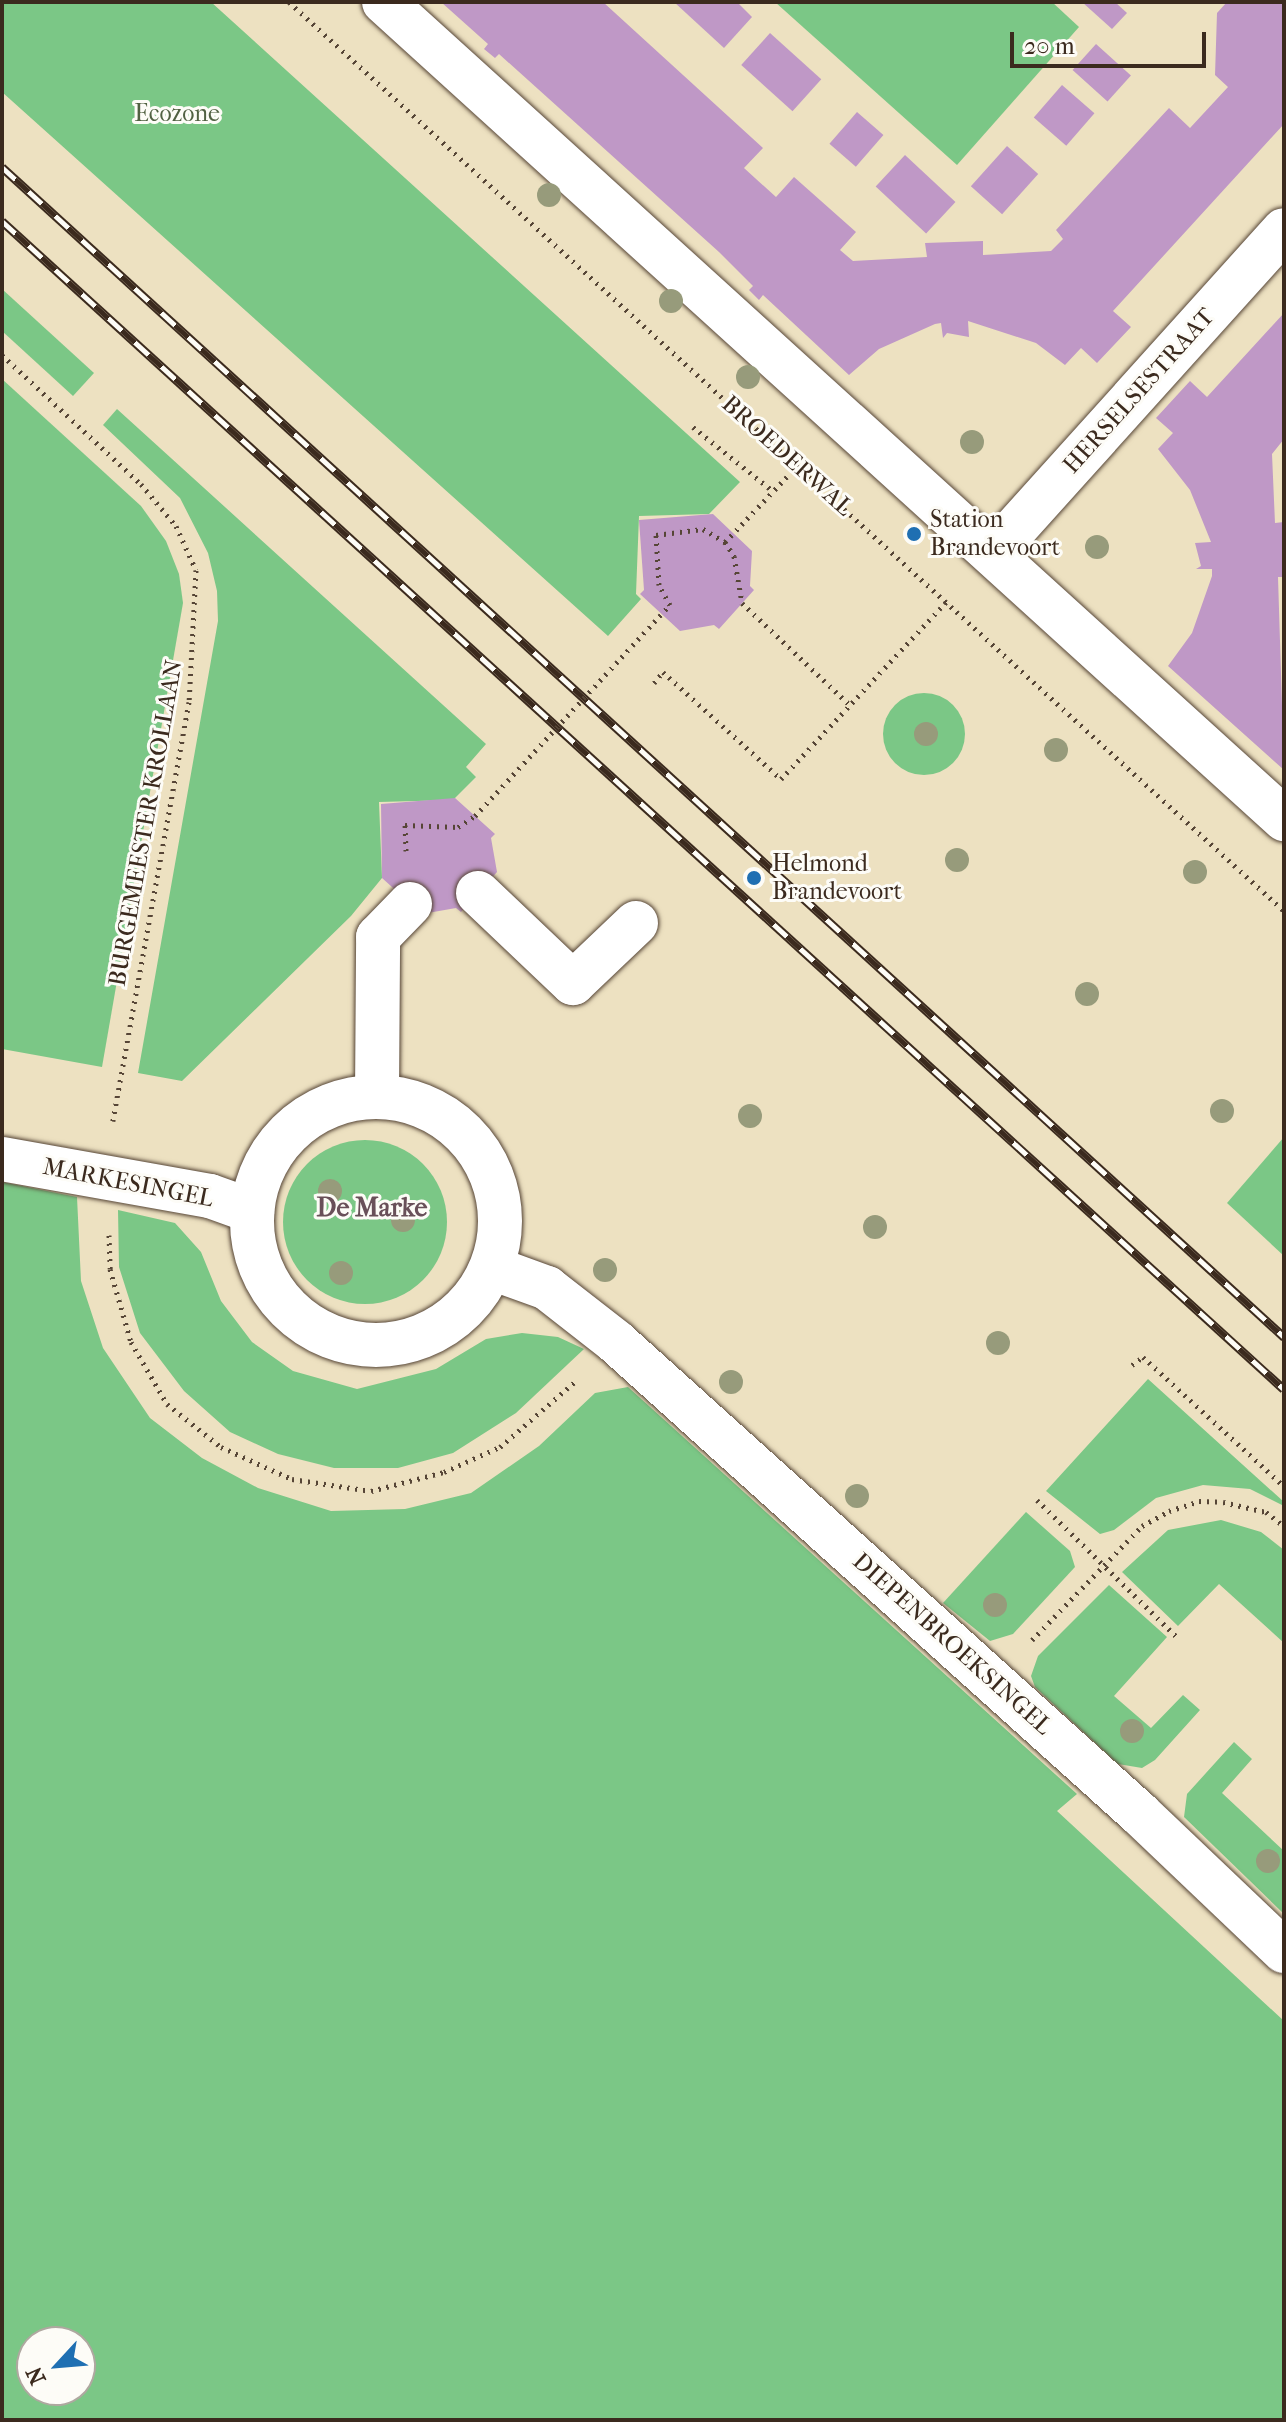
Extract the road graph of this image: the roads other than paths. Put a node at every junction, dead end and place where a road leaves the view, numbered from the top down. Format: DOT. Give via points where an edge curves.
graph roads {
  1 [pos="384,2"];
  2 [pos="1284,230"];
  3 [pos="994,552"];
  4 [pos="1284,819"];
  5 [pos="408,884"];
  6 [pos="478,893"];
  7 [pos="636,923"];
  8 [pos="377,1097"];
  9 [pos="2,1159"];
  10 [pos="252,1211"];
  11 [pos="492,1268"];
  12 [pos="1284,1951"];
  1 -- 3 [label="street"];
  2 -- 3 [label="street, HERSELSESTRAAT"];
  3 -- 4 [label="street"];
  5 -- 8 [label="street" via="378,937"];
  6 -- 7 [label="street" via="573,983"];
  8 -- 10 [label="street" via="320,1110 289,1132 266,1162"];
  8 -- 11 [label="street" via="410,1101 441,1114 486,1162 498,1192 501,1226"];
  9 -- 10 [label="street, MARKESINGEL" via="210,1196"];
  10 -- 11 [label="street" via="252,1242 259,1264 286,1309 319,1333 359,1345 400,1345 439,1330 471,1303"];
  11 -- 12 [label="street, DIEPENBROEKSINGEL" via="547,1288 616,1342"];
}
